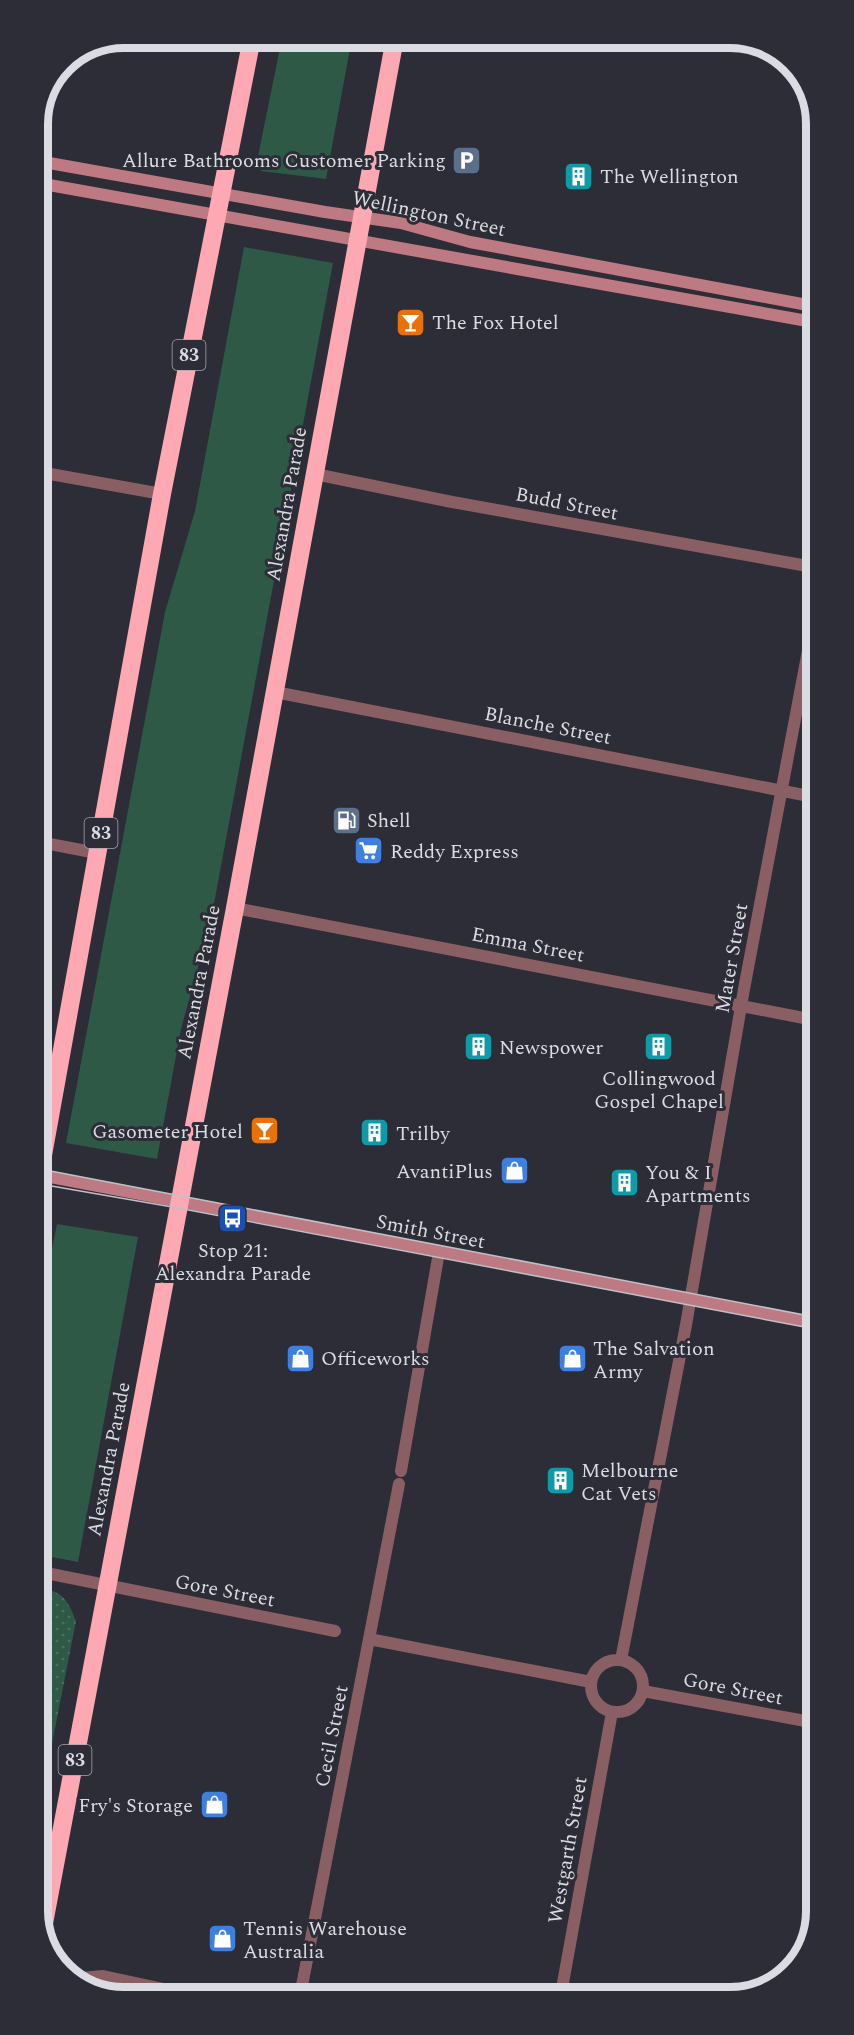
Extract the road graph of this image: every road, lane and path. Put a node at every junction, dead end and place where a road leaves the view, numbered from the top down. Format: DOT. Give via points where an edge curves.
graph roads {
  1 [pos="250,48"];
  2 [pos="393,48"];
  3 [pos="48,163"];
  4 [pos="48,185"];
  5 [pos="221,193"];
  6 [pos="217,215"];
  7 [pos="361,217"];
  8 [pos="358,239"];
  9 [pos="806,305"];
  10 [pos="806,321"];
  11 [pos="48,474"];
  12 [pos="315,474"];
  13 [pos="162,494"];
  14 [pos="806,566"];
  15 [pos="806,662"];
  16 [pos="275,692"];
  17 [pos="782,791"];
  18 [pos="806,796"];
  19 [pos="48,844"];
  20 [pos="98,853"];
  21 [pos="235,908"];
  22 [pos="742,1005"];
  23 [pos="806,1018"];
  24 [pos="48,1130"];
  25 [pos="48,1176"];
  26 [pos="180,1201"];
  27 [pos="439,1252"];
  28 [pos="690,1300"];
  29 [pos="806,1321"];
  30 [pos="401,1471"];
  31 [pos="399,1484"];
  32 [pos="48,1573"];
  33 [pos="107,1586"];
  34 [pos="335,1631"];
  35 [pos="369,1640"];
  36 [pos="621,1660"];
  37 [pos="591,1682"];
  38 [pos="643,1690"];
  39 [pos="612,1712"];
  40 [pos="806,1721"];
  41 [pos="48,1902"];
  42 [pos="88,1978"];
  43 [pos="152,1987"];
  44 [pos="302,1987"];
  45 [pos="562,1987"];
  1 -- 5 [label="highway, 83"];
  2 -- 7 [label="highway, Alexandra Parade / 83"];
  3 -- 5 [label="street, Wellington Street"];
  4 -- 6 [label="street, Wellington Street"];
  5 -- 6 [label="highway, 83"];
  5 -- 7 [label="street, Wellington Street"];
  6 -- 8 [label="street, Wellington Street"];
  6 -- 13 [label="highway, 83"];
  7 -- 8 [label="highway, Alexandra Parade / 83"];
  7 -- 9 [label="street, Wellington Street" via="412,225 470,242"];
  8 -- 10 [label="street, Wellington Street"];
  8 -- 12 [label="highway, Alexandra Parade / 83"];
  11 -- 13 [label="street"];
  12 -- 14 [label="street, Budd Street"];
  12 -- 16 [label="highway, Alexandra Parade / 83"];
  13 -- 20 [label="highway, 83"];
  15 -- 17 [label="street, Mater Street"];
  16 -- 17 [label="street, Blanche Street"];
  16 -- 21 [label="highway, Alexandra Parade / 83"];
  17 -- 18 [label="street, Blanche Street"];
  17 -- 22 [label="street, Mater Street"];
  19 -- 20 [label="street"];
  20 -- 24 [label="highway, 83"];
  21 -- 22 [label="street, Emma Street"];
  21 -- 26 [label="highway, Alexandra Parade / 83"];
  22 -- 23 [label="street, Emma Street"];
  22 -- 28 [label="street, Mater Street"];
  25 -- 26 [label="street, Smith Street"];
  26 -- 27 [label="street, Smith Street"];
  26 -- 33 [label="highway, Alexandra Parade / 83"];
  27 -- 28 [label="street, Smith Street"];
  27 -- 30 [label="street"];
  28 -- 29 [label="street, Smith Street"];
  28 -- 36 [label="street"];
  31 -- 35 [label="street, Cecil Street"];
  32 -- 33 [label="street, Gore Street"];
  33 -- 34 [label="street, Gore Street"];
  33 -- 41 [label="highway, Alexandra Parade / 83"];
  35 -- 37 [label="street"];
  35 -- 44 [label="street, Cecil Street"];
  36 -- 37 [label="street" via="598,1667"];
  36 -- 38 [label="street" via="641,1674"];
  37 -- 39 [label="street" via="597,1704"];
  38 -- 39 [label="street" via="636,1706"];
  38 -- 40 [label="street, Gore Street"];
  39 -- 45 [label="street, Westgarth Street"];
  42 -- 43 [label="street" via="103,1977"];
}
